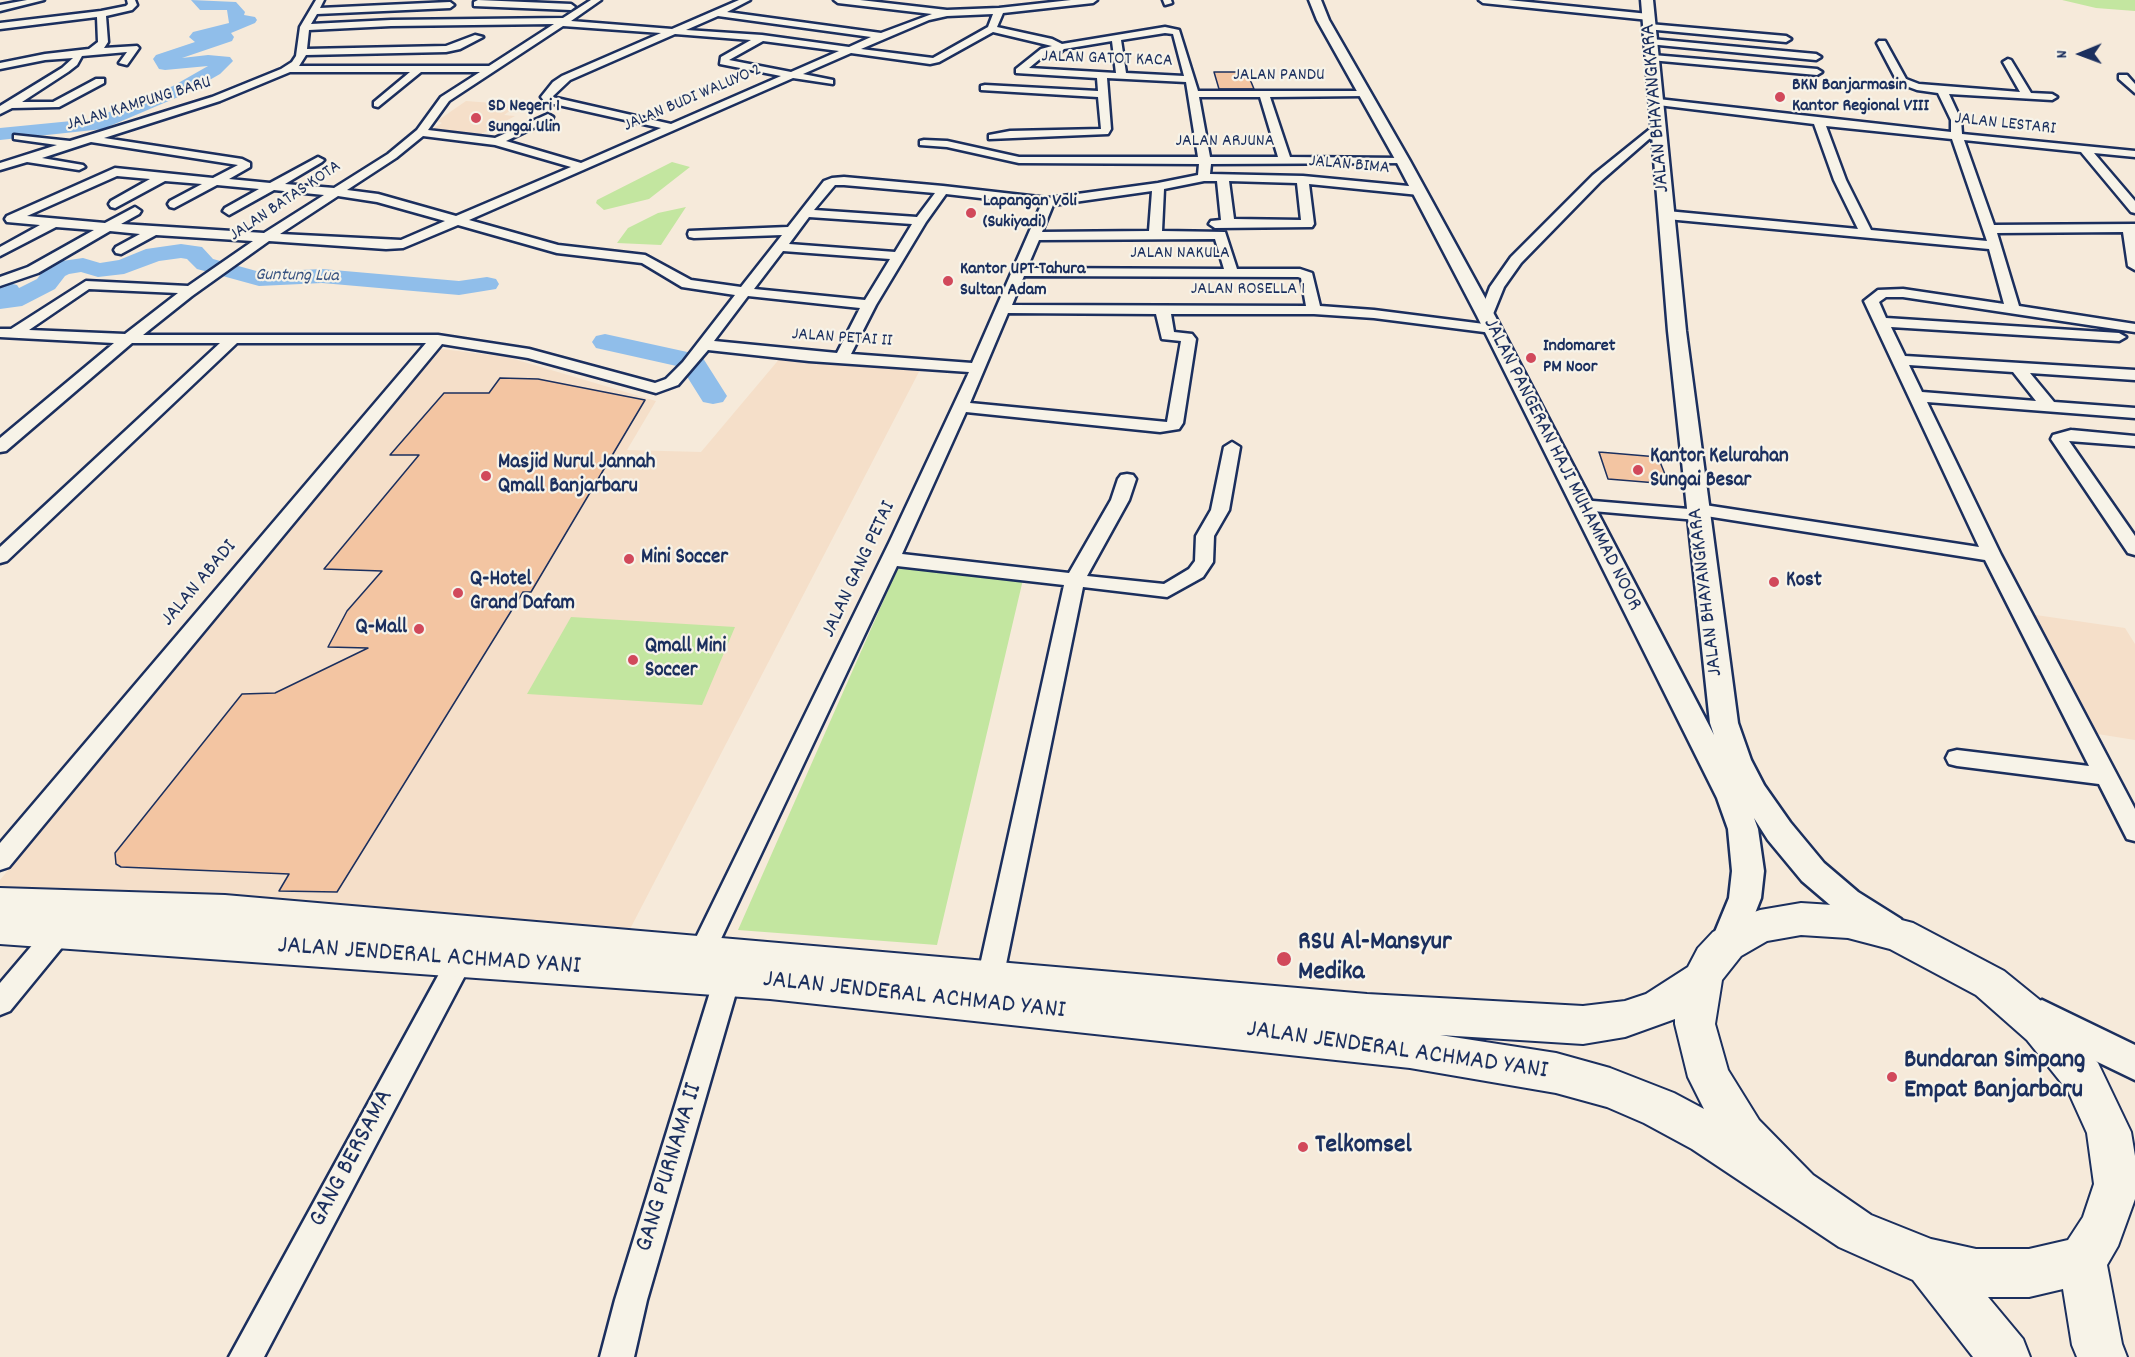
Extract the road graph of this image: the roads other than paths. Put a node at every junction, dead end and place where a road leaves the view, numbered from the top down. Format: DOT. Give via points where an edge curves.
graph roads {
  1 [pos="40,0"];
  2 [pos="130,0"];
  3 [pos="320,0"];
  4 [pos="485,0"];
  5 [pos="537,0"];
  6 [pos="597,0"];
  7 [pos="746,0"];
  8 [pos="838,0"];
  9 [pos="1093,0"];
  10 [pos="1315,0"];
  11 [pos="1484,0"];
  12 [pos="1518,2"];
  13 [pos="974,3"];
  14 [pos="450,5"];
  15 [pos="517,6"];
  16 [pos="583,7"];
  17 [pos="0,8"];
  18 [pos="315,11"];
  19 [pos="964,11"];
  20 [pos="999,11"];
  21 [pos="717,12"];
  22 [pos="947,13"];
  23 [pos="101,14"];
  24 [pos="521,21"];
  25 [pos="888,21"];
  26 [pos="562,22"];
  27 [pos="910,24"];
  28 [pos="0,26"];
  29 [pos="305,27"];
  30 [pos="828,28"];
  31 [pos="992,29"];
  32 [pos="1650,29"];
  33 [pos="676,31"];
  34 [pos="497,32"];
  35 [pos="882,36"];
  36 [pos="1750,36"];
  37 [pos="454,37"];
  38 [pos="762,38"];
  39 [pos="1116,38"];
  40 [pos="1786,39"];
  41 [pos="371,40"];
  42 [pos="796,42"];
  43 [pos="1882,43"];
  44 [pos="1059,47"];
  45 [pos="851,49"];
  46 [pos="91,51"];
  47 [pos="356,51"];
  48 [pos="302,52"];
  49 [pos="1754,52"];
  50 [pos="75,55"];
  51 [pos="1816,57"];
  52 [pos="2008,62"];
  53 [pos="124,63"];
  54 [pos="0,66"];
  55 [pos="1757,67"];
  56 [pos="286,69"];
  57 [pos="419,69"];
  58 [pos="489,69"];
  59 [pos="1817,72"];
  60 [pos="790,75"];
  61 [pos="1063,75"];
  62 [pos="1101,76"];
  63 [pos="1122,77"];
  64 [pos="2123,77"];
  65 [pos="1190,79"];
  66 [pos="100,81"];
  67 [pos="829,82"];
  68 [pos="985,88"];
  69 [pos="1942,90"];
  70 [pos="2135,90"];
  71 [pos="1264,93"];
  72 [pos="1365,93"];
  73 [pos="1103,94"];
  74 [pos="1194,94"];
  75 [pos="2028,96"];
  76 [pos="2052,98"];
  77 [pos="378,104"];
  78 [pos="5,108"];
  79 [pos="1659,113"];
  80 [pos="548,117"];
  81 [pos="1819,122"];
  82 [pos="671,127"];
  83 [pos="421,132"];
  84 [pos="18,137"];
  85 [pos="993,137"];
  86 [pos="1957,137"];
  87 [pos="89,139"];
  88 [pos="496,142"];
  89 [pos="924,143"];
  90 [pos="71,144"];
  91 [pos="1635,145"];
  92 [pos="1043,147"];
  93 [pos="2085,150"];
  94 [pos="1662,152"];
  95 [pos="2135,154"];
  96 [pos="25,159"];
  97 [pos="318,160"];
  98 [pos="1280,161"];
  99 [pos="1403,161"];
  100 [pos="1205,162"];
  101 [pos="79,166"];
  102 [pos="580,166"];
  103 [pos="0,167"];
  104 [pos="163,177"];
  105 [pos="1204,177"];
  106 [pos="1223,177"];
  107 [pos="1280,179"];
  108 [pos="1303,180"];
  109 [pos="216,182"];
  110 [pos="271,187"];
  111 [pos="1158,187"];
  112 [pos="943,190"];
  113 [pos="1419,191"];
  114 [pos="336,192"];
  115 [pos="2129,194"];
  116 [pos="1048,202"];
  117 [pos="115,204"];
  118 [pos="2135,209"];
  119 [pos="76,211"];
  120 [pos="135,211"];
  121 [pos="229,211"];
  122 [pos="806,213"];
  123 [pos="1667,215"];
  124 [pos="453,220"];
  125 [pos="920,220"];
  126 [pos="6,222"];
  127 [pos="53,223"];
  128 [pos="1228,223"];
  129 [pos="220,225"];
  130 [pos="103,228"];
  131 [pos="1988,229"];
  132 [pos="2132,229"];
  133 [pos="791,231"];
  134 [pos="153,232"];
  135 [pos="1866,233"];
  136 [pos="694,234"];
  137 [pos="203,235"];
  138 [pos="1155,235"];
  139 [pos="1211,235"];
  140 [pos="1034,236"];
  141 [pos="264,239"];
  142 [pos="1995,246"];
  143 [pos="780,247"];
  144 [pos="121,250"];
  145 [pos="0,252"];
  146 [pos="900,256"];
  147 [pos="2135,266"];
  148 [pos="1018,272"];
  149 [pos="1232,273"];
  150 [pos="0,282"];
  151 [pos="1467,282"];
  152 [pos="1497,287"];
  153 [pos="192,290"];
  154 [pos="746,292"];
  155 [pos="869,304"];
  156 [pos="2012,308"];
  157 [pos="1003,309"];
  158 [pos="1314,310"];
  159 [pos="1163,311"];
  160 [pos="1489,322"];
  161 [pos="1881,322"];
  162 [pos="2135,328"];
  163 [pos="6,334"];
  164 [pos="2135,338"];
  165 [pos="128,339"];
  166 [pos="233,339"];
  167 [pos="438,339"];
  168 [pos="705,345"];
  169 [pos="842,358"];
  170 [pos="1899,360"];
  171 [pos="978,368"];
  172 [pos="2019,369"];
  173 [pos="2135,375"];
  174 [pos="1916,396"];
  175 [pos="959,407"];
  176 [pos="2050,407"];
  177 [pos="2135,413"];
  178 [pos="2135,441"];
  179 [pos="0,447"];
  180 [pos="1232,447"];
  181 [pos="1127,479"];
  182 [pos="1581,505"];
  183 [pos="1697,512"];
  184 [pos="2135,549"];
  185 [pos="1992,555"];
  186 [pos="0,556"];
  187 [pos="891,559"];
  188 [pos="1075,579"];
  189 [pos="1679,693"];
  190 [pos="1720,696"];
  191 [pos="1957,758"];
  192 [pos="2104,776"];
  193 [pos="2135,832"];
  194 [pos="0,860"];
  195 [pos="0,904"];
  196 [pos="0,928"];
  197 [pos="60,931"];
  198 [pos="1899,935"];
  199 [pos="1727,944"];
  200 [pos="460,960"];
  201 [pos="714,966"];
  202 [pos="990,979"];
  203 [pos="1702,979"];
  204 [pos="1990,983"];
  205 [pos="0,1003"];
  206 [pos="2135,1063"];
  207 [pos="1797,1191"];
  208 [pos="2107,1234"];
  209 [pos="1929,1263"];
  210 [pos="246,1357"];
  211 [pos="617,1357"];
  212 [pos="2005,1357"];
  213 [pos="2102,1357"];
  1 -- 17 [label="street"];
  2 -- 23 [label="street" via="133,5 129,8"];
  3 -- 18 [label="street"];
  4 -- 15 [label="street" via="477,4"];
  5 -- 15 [label="street"];
  6 -- 16 [label="street, JALAN BATAS KOTA"];
  7 -- 21 [label="street"];
  8 -- 22 [label="street"];
  9 -- 20 [label="street"];
  10 -- 72 [label="main road, JALAN PANGERAN HAJI MUHAMMAD NOOR"];
  11 -- 12 [label="street"];
  12 -- 32 [label="street"];
  13 -- 19 [label="street"];
  14 -- 18 [label="street"];
  15 -- 16 [label="street"];
  16 -- 26 [label="street, JALAN BATAS KOTA"];
  18 -- 29 [label="street"];
  19 -- 20 [label="street"];
  19 -- 22 [label="street"];
  20 -- 31 [label="street"];
  21 -- 30 [label="street"];
  21 -- 33 [label="street"];
  22 -- 27 [label="street, JALAN BUDI WALUYO 2"];
  23 -- 28 [label="street"];
  23 -- 46 [label="street" via="103,42"];
  24 -- 26 [label="street"];
  24 -- 29 [label="street"];
  24 -- 34 [label="street"];
  25 -- 27 [label="street"];
  26 -- 33 [label="street"];
  26 -- 58 [label="street, JALAN BATAS KOTA"];
  27 -- 35 [label="street, JALAN BUDI WALUYO 2"];
  29 -- 48 [label="street"];
  30 -- 35 [label="street"];
  30 -- 42 [label="street"];
  31 -- 44 [label="street" via="1037,37"];
  31 -- 45 [label="street" via="936,60"];
  32 -- 36 [label="street"];
  32 -- 49 [label="street"];
  32 -- 55 [label="street"];
  32 -- 79 [label="main road, JALAN BHAYANGKARA"];
  33 -- 38 [label="street"];
  33 -- 82 [label="street" via="566,78 546,95 546,99"];
  35 -- 45 [label="street, JALAN BUDI WALUYO 2"];
  36 -- 40 [label="street"];
  36 -- 49 [label="street"];
  37 -- 47 [label="street" via="481,36 450,49"];
  38 -- 42 [label="street"];
  38 -- 60 [label="street" via="723,62"];
  39 -- 44 [label="street"];
  39 -- 63 [label="street"];
  39 -- 65 [label="street" via="1174,31"];
  41 -- 47 [label="street"];
  42 -- 45 [label="street"];
  43 -- 69 [label="street" via="1902,81"];
  44 -- 61 [label="street"];
  44 -- 61 [label="street, JALAN GATOT KACA" via="1041,53 1020,71"];
  45 -- 60 [label="street, JALAN BUDI WALUYO 2"];
  46 -- 50 [label="street"];
  46 -- 53 [label="street" via="134,48"];
  47 -- 48 [label="street"];
  48 -- 56 [label="street, JALAN KAMPUNG BARU" via="296,64"];
  49 -- 51 [label="street"];
  49 -- 55 [label="street"];
  50 -- 54 [label="street" via="54,55"];
  50 -- 78 [label="street" via="78,57 74,63"];
  52 -- 75 [label="street"];
  55 -- 59 [label="street"];
  56 -- 57 [label="street, JALAN KAMPUNG BARU"];
  56 -- 87 [label="street, JALAN KAMPUNG BARU" via="216,99"];
  57 -- 58 [label="street, JALAN KAMPUNG BARU"];
  57 -- 77 [label="street"];
  58 -- 83 [label="street, JALAN BATAS KOTA" via="436,107"];
  60 -- 67 [label="street"];
  60 -- 82 [label="street, JALAN BUDI WALUYO 2"];
  61 -- 62 [label="street, JALAN GATOT KACA"];
  62 -- 63 [label="street, JALAN GATOT KACA"];
  62 -- 73 [label="street"];
  63 -- 65 [label="street, JALAN GATOT KACA"];
  64 -- 70 [label="street"];
  65 -- 74 [label="street"];
  66 -- 78 [label="street" via="55,105"];
  68 -- 73 [label="street"];
  69 -- 75 [label="street"];
  69 -- 86 [label="street" via="1956,120"];
  71 -- 72 [label="street, JALAN PANDU"];
  71 -- 74 [label="street, JALAN PANDU"];
  71 -- 98 [label="street"];
  72 -- 99 [label="main road, JALAN PANGERAN HAJI MUHAMMAD NOOR"];
  73 -- 92 [label="street" via="1104,132"];
  74 -- 100 [label="street"];
  75 -- 76 [label="street"];
  79 -- 81 [label="street, JALAN LESTARI"];
  79 -- 91 [label="street"];
  79 -- 94 [label="main road, JALAN BHAYANGKARA"];
  80 -- 88 [label="street"];
  81 -- 86 [label="street, JALAN LESTARI"];
  81 -- 135 [label="street" via="1840,180"];
  82 -- 102 [label="street, JALAN BUDI WALUYO 2"];
  83 -- 88 [label="street"];
  83 -- 114 [label="street, JALAN BATAS KOTA"];
  84 -- 90 [label="street"];
  85 -- 92 [label="street" via="1010,134"];
  86 -- 93 [label="street, JALAN LESTARI"];
  86 -- 131 [label="street"];
  87 -- 90 [label="street, JALAN KAMPUNG BARU"];
  87 -- 109 [label="street" via="246,165"];
  88 -- 102 [label="street"];
  89 -- 92 [label="street" via="947,144 1019,160"];
  90 -- 96 [label="street, JALAN KAMPUNG BARU"];
  91 -- 94 [label="street" via="1655,146"];
  91 -- 152 [label="street" via="1516,260"];
  92 -- 100 [label="street, JALAN ARJUNA"];
  93 -- 95 [label="street, JALAN LESTARI"];
  93 -- 115 [label="street"];
  94 -- 123 [label="main road, JALAN BHAYANGKARA"];
  96 -- 101 [label="street"];
  96 -- 103 [label="street, JALAN KAMPUNG BARU"];
  97 -- 110 [label="street"];
  98 -- 99 [label="street, JALAN ARJUNA"];
  98 -- 100 [label="street, JALAN ARJUNA"];
  98 -- 107 [label="street"];
  99 -- 113 [label="main road, JALAN PANGERAN HAJI MUHAMMAD NOOR"];
  100 -- 105 [label="street"];
  102 -- 124 [label="street, JALAN BUDI WALUYO 2"];
  104 -- 109 [label="street"];
  104 -- 117 [label="street"];
  104 -- 126 [label="street" via="115,172"];
  105 -- 106 [label="street, JALAN BIMA"];
  105 -- 111 [label="street, JALAN BIMA"];
  106 -- 107 [label="street, JALAN BIMA"];
  106 -- 128 [label="street"];
  107 -- 108 [label="street, JALAN BIMA"];
  108 -- 113 [label="street, JALAN BIMA"];
  108 -- 128 [label="street" via="1308,224"];
  109 -- 110 [label="street"];
  109 -- 134 [label="street"];
  110 -- 114 [label="street"];
  110 -- 121 [label="street"];
  111 -- 116 [label="street, JALAN BIMA"];
  111 -- 138 [label="street"];
  112 -- 116 [label="street, JALAN BIMA"];
  112 -- 122 [label="street, JALAN BIMA" via="838,181 828,184"];
  112 -- 125 [label="street"];
  113 -- 151 [label="main road, JALAN PANGERAN HAJI MUHAMMAD NOOR"];
  114 -- 124 [label="street" via="378,198"];
  114 -- 141 [label="street, JALAN BATAS KOTA"];
  115 -- 118 [label="street"];
  116 -- 140 [label="street, JALAN GANG PETAI"];
  119 -- 127 [label="street"];
  120 -- 130 [label="street"];
  122 -- 125 [label="street"];
  122 -- 133 [label="street, JALAN BIMA"];
  123 -- 135 [label="street"];
  123 -- 183 [label="main road, JALAN BHAYANGKARA"];
  124 -- 141 [label="street, JALAN BUDI WALUYO 2" via="396,245"];
  124 -- 154 [label="street" via="557,249 645,259 679,281"];
  125 -- 146 [label="street"];
  126 -- 127 [label="street, JALAN BUDI WALUYO 2"];
  127 -- 130 [label="street, JALAN BUDI WALUYO 2"];
  127 -- 145 [label="street"];
  128 -- 139 [label="street" via="1214,224"];
  129 -- 137 [label="street"];
  130 -- 134 [label="street, JALAN BUDI WALUYO 2"];
  130 -- 150 [label="street" via="33,270"];
  131 -- 132 [label="street"];
  131 -- 142 [label="street"];
  132 -- 147 [label="street"];
  133 -- 136 [label="street"];
  133 -- 143 [label="street, JALAN BIMA"];
  134 -- 137 [label="street, JALAN BUDI WALUYO 2"];
  134 -- 144 [label="street"];
  135 -- 142 [label="street"];
  137 -- 141 [label="street, JALAN BUDI WALUYO 2"];
  138 -- 139 [label="street"];
  138 -- 140 [label="street, JALAN NAKULA"];
  139 -- 149 [label="street" via="1222,237"];
  140 -- 148 [label="street, JALAN GANG PETAI"];
  141 -- 153 [label="street, JALAN BATAS KOTA"];
  142 -- 156 [label="street"];
  143 -- 146 [label="street"];
  143 -- 154 [label="street, JALAN BIMA"];
  146 -- 155 [label="street"];
  148 -- 149 [label="street, JALAN NAKULA"];
  148 -- 157 [label="street, JALAN GANG PETAI"];
  149 -- 158 [label="street, JALAN NAKULA" via="1305,274"];
  151 -- 152 [label="street"];
  151 -- 160 [label="main road, JALAN PANGERAN HAJI MUHAMMAD NOOR"];
  152 -- 160 [label="street"];
  153 -- 163 [label="street" via="89,284"];
  153 -- 165 [label="street, JALAN BATAS KOTA"];
  154 -- 155 [label="street"];
  154 -- 168 [label="street, JALAN BIMA"];
  155 -- 169 [label="street"];
  156 -- 161 [label="street" via="1886,293 1871,301"];
  156 -- 162 [label="street"];
  157 -- 159 [label="street, JALAN ROSELLA 1"];
  157 -- 171 [label="street, JALAN GANG PETAI"];
  158 -- 159 [label="street, JALAN ROSELLA 1"];
  158 -- 160 [label="street, JALAN ROSELLA 1"];
  159 -- 175 [label="street" via="1167,336 1189,339 1173,426"];
  160 -- 182 [label="main road, JALAN PANGERAN HAJI MUHAMMAD NOOR"];
  161 -- 164 [label="street"];
  161 -- 170 [label="street"];
  163 -- 165 [label="street, JALAN BIMA"];
  165 -- 166 [label="street, JALAN BIMA"];
  165 -- 179 [label="street, JALAN BATAS KOTA"];
  166 -- 167 [label="street, JALAN BIMA"];
  166 -- 186 [label="street"];
  167 -- 168 [label="street, JALAN BIMA" via="529,354 656,388 672,382"];
  167 -- 194 [label="street, JALAN ABADI"];
  168 -- 169 [label="street, JALAN PETAI II"];
  169 -- 171 [label="street, JALAN PETAI II"];
  170 -- 172 [label="street"];
  170 -- 174 [label="street"];
  171 -- 175 [label="street, JALAN GANG PETAI"];
  172 -- 173 [label="street"];
  172 -- 176 [label="street"];
  174 -- 176 [label="street"];
  174 -- 185 [label="street"];
  175 -- 187 [label="street, JALAN GANG PETAI"];
  176 -- 177 [label="street"];
  178 -- 184 [label="street" via="2071,435 2059,439"];
  180 -- 188 [label="street" via="1220,510 1206,531 1206,555 1196,573 1167,591"];
  181 -- 188 [label="street" via="1120,500"];
  182 -- 183 [label="street"];
  182 -- 189 [label="main road, JALAN PANGERAN HAJI MUHAMMAD NOOR"];
  183 -- 185 [label="street"];
  183 -- 190 [label="main road, JALAN BHAYANGKARA"];
  185 -- 192 [label="street"];
  187 -- 188 [label="street"];
  187 -- 201 [label="street, JALAN GANG PETAI"];
  188 -- 202 [label="street"];
  189 -- 190 [label="main road"];
  189 -- 199 [label="main road, JALAN PANGERAN HAJI MUHAMMAD NOOR" via="1732,798 1743,829 1748,871 1745,898"];
  190 -- 198 [label="main road, JALAN BHAYANGKARA" via="1724,723 1737,759 1779,831 1813,872 1847,901"];
  191 -- 192 [label="street"];
  192 -- 193 [label="street"];
  195 -- 201 [label="highway, JALAN JENDERAL ACHMAD YANI" via="225,911"];
  196 -- 197 [label="highway, JALAN JENDERAL ACHMAD YANI"];
  197 -- 200 [label="highway, JALAN JENDERAL ACHMAD YANI"];
  197 -- 205 [label="street"];
  198 -- 199 [label="highway" via="1848,922 1801,919 1760,926"];
  198 -- 204 [label="highway"];
  199 -- 203 [label="highway"];
  200 -- 201 [label="highway, JALAN JENDERAL ACHMAD YANI"];
  200 -- 210 [label="street, GANG BERSAMA"];
  201 -- 202 [label="highway, JALAN JENDERAL ACHMAD YANI"];
  201 -- 207 [label="highway, JALAN JENDERAL ACHMAD YANI" via="1398,1047 1556,1073 1610,1088 1659,1108"];
  201 -- 211 [label="street, GANG PURNAMA II"];
  202 -- 203 [label="highway, JALAN JENDERAL ACHMAD YANI" via="1367,1012 1583,1025 1625,1019 1658,1008"];
  203 -- 207 [label="highway" via="1695,1024 1709,1077 1743,1135"];
  204 -- 206 [label="main road" via="2060,1027"];
  204 -- 208 [label="highway" via="2042,1027 2083,1077 2109,1132 2117,1185"];
  207 -- 209 [label="highway" via="1855,1231"];
  208 -- 209 [label="highway" via="2018,1273 1976,1273"];
  208 -- 213 [label="highway" via="2097,1345"];
  209 -- 212 [label="highway"];
}
